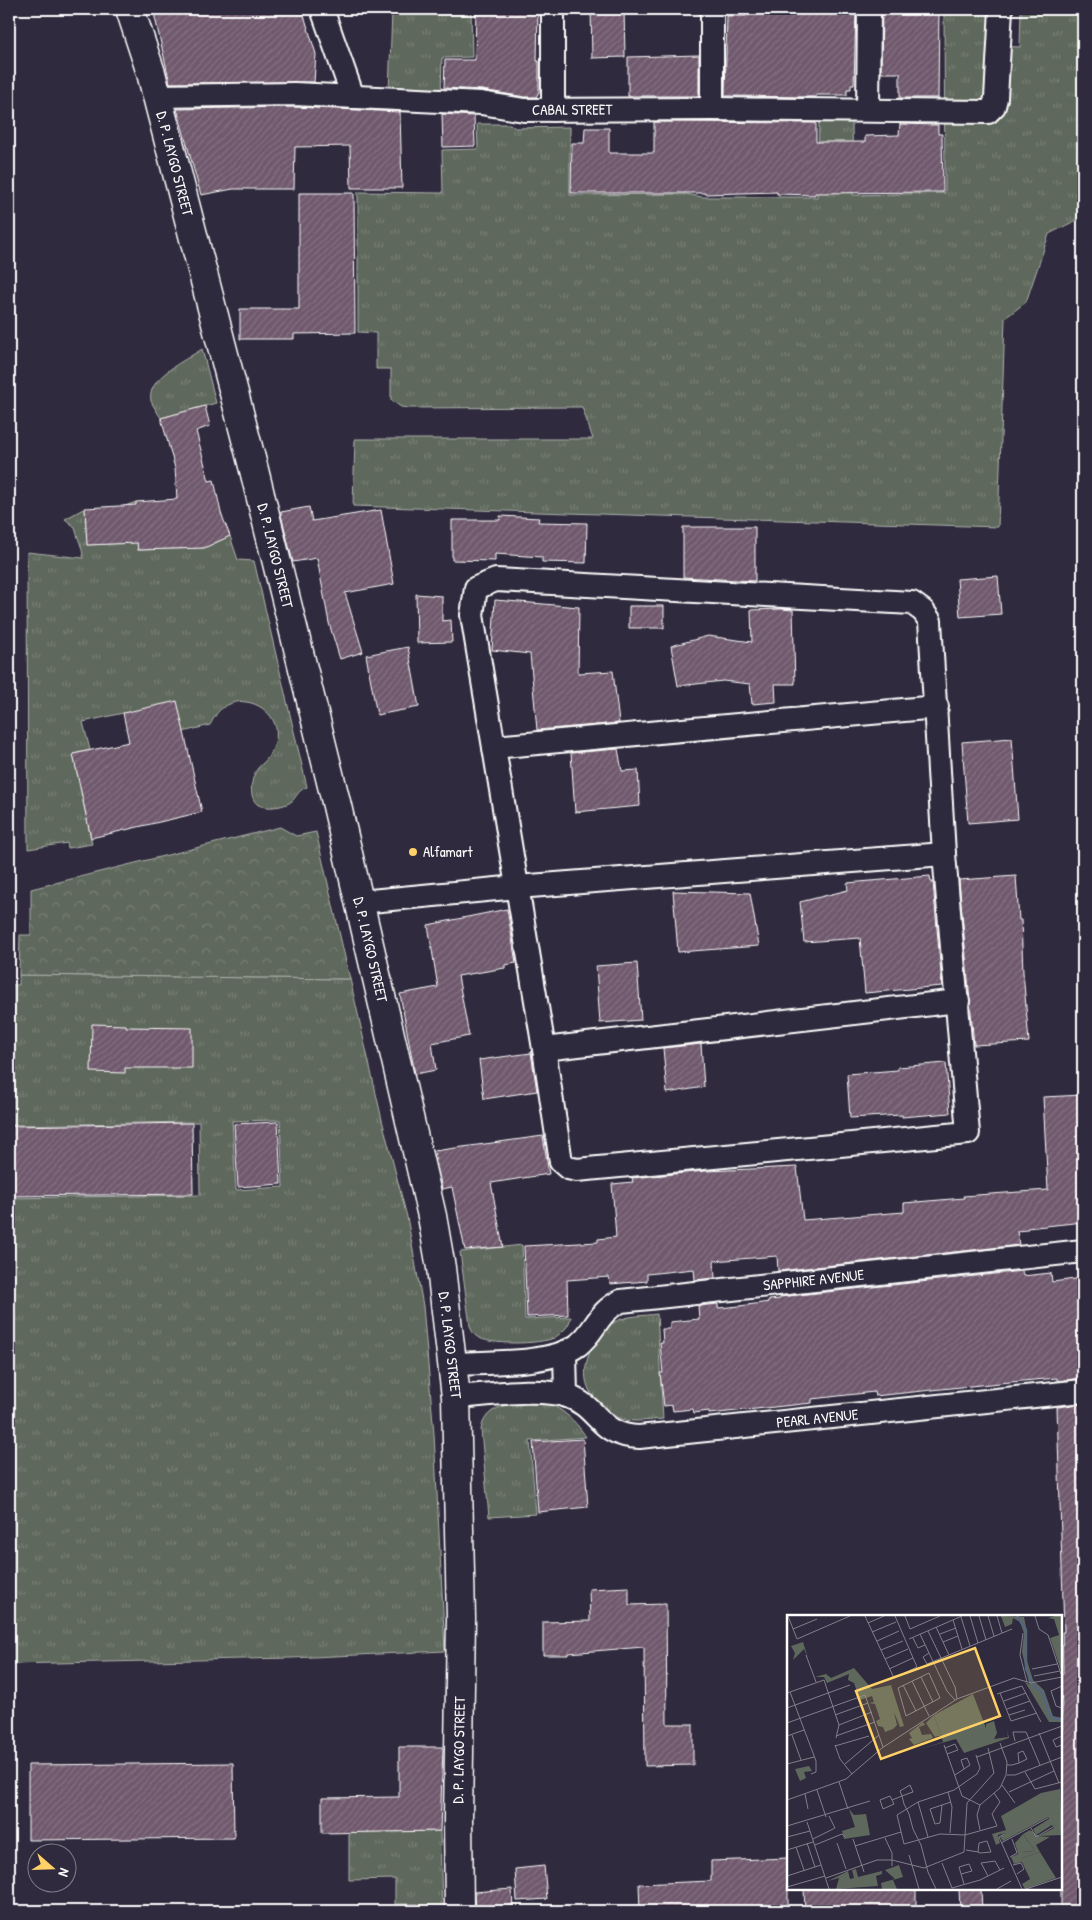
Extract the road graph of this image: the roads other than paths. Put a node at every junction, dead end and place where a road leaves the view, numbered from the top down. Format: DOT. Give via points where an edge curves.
graph roads {
  1 [pos="130,9"];
  2 [pos="322,9"];
  3 [pos="553,9"];
  4 [pos="712,9"];
  5 [pos="868,9"];
  6 [pos="1001,9"];
  7 [pos="157,96"];
  8 [pos="353,97"];
  9 [pos="712,109"];
  10 [pos="553,110"];
  11 [pos="868,110"];
  12 [pos="937,708"];
  13 [pos="494,747"];
  14 [pos="944,854"];
  15 [pos="517,887"];
  16 [pos="360,902"];
  17 [pos="958,1001"];
  18 [pos="544,1049"];
  19 [pos="1083,1251"];
  20 [pos="565,1352"];
  21 [pos="453,1364"];
  22 [pos="1083,1391"];
  23 [pos="566,1396"];
  24 [pos="456,1398"];
  25 [pos="459,1911"];
  1 -- 7 [label="main road, D. P. LAYGO STREET"];
  2 -- 8 [label="street"];
  3 -- 10 [label="street"];
  4 -- 9 [label="street"];
  5 -- 11 [label="street"];
  6 -- 11 [label="street, CABAL STREET" via="996,98 988,112"];
  7 -- 8 [label="street, CABAL STREET" via="263,93"];
  7 -- 16 [label="main road, D. P. LAYGO STREET" via="254,470"];
  8 -- 10 [label="street, CABAL STREET"];
  9 -- 10 [label="street, CABAL STREET"];
  9 -- 11 [label="street, CABAL STREET"];
  12 -- 13 [label="street"];
  12 -- 13 [label="street" via="930,621 912,603 496,580 476,588 472,615"];
  12 -- 14 [label="street"];
  13 -- 15 [label="street"];
  14 -- 15 [label="street"];
  14 -- 17 [label="street"];
  15 -- 16 [label="street"];
  15 -- 18 [label="street"];
  16 -- 21 [label="main road, D. P. LAYGO STREET" via="432,1216"];
  17 -- 18 [label="street"];
  17 -- 18 [label="street" via="968,1133 577,1170 561,1162"];
  19 -- 20 [label="street, SAPPHIRE AVENUE" via="621,1301 600,1317 580,1343"];
  20 -- 21 [label="street" via="535,1359"];
  20 -- 23 [label="street"];
  21 -- 24 [label="main road, D. P. LAYGO STREET"];
  22 -- 23 [label="street, PEARL AVENUE" via="639,1437 614,1432 583,1404"];
  23 -- 24 [label="street" via="536,1392"];
  24 -- 25 [label="main road, D. P. LAYGO STREET" via="461,1618"];
}
